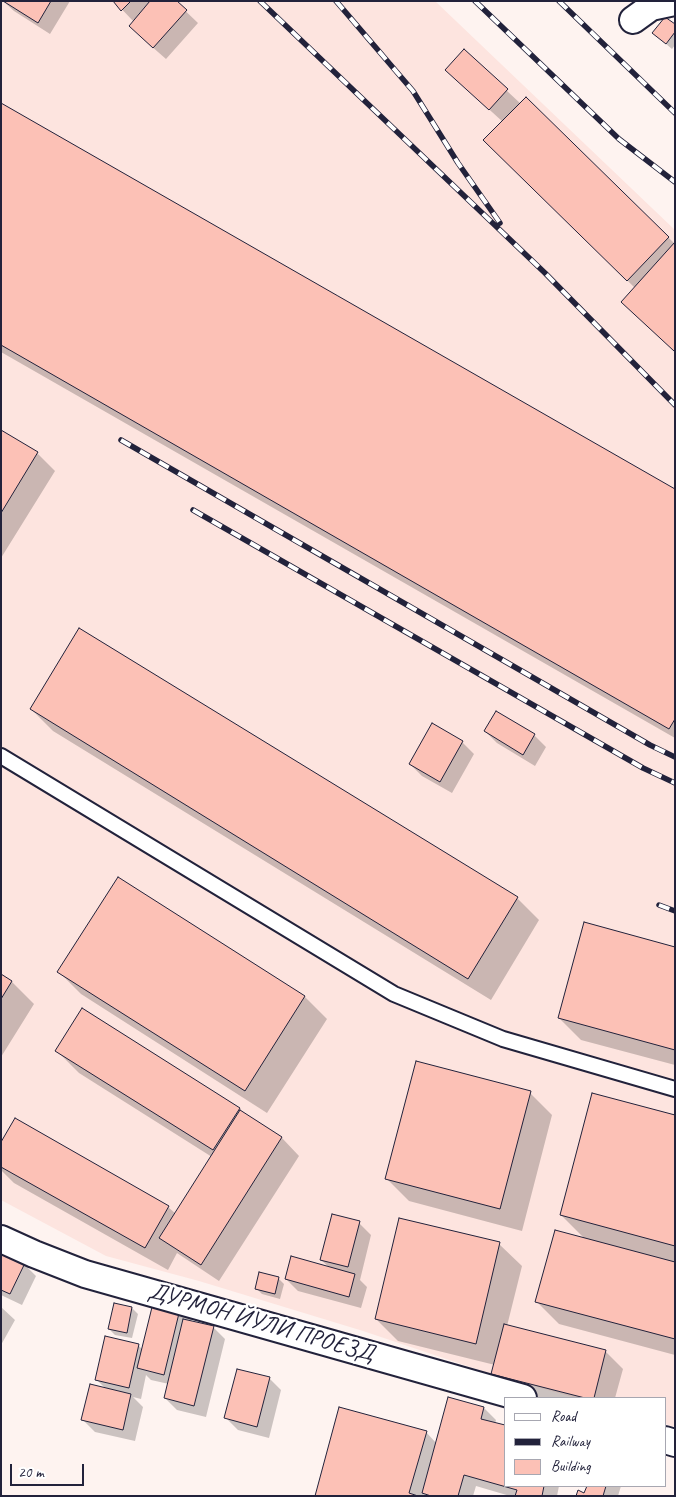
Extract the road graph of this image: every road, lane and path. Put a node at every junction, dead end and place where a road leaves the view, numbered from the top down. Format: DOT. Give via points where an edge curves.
graph roads {
  1 [pos="675,2"];
  2 [pos="633,20"];
  3 [pos="1,756"];
  4 [pos="675,1089"];
  5 [pos="1,1239"];
  6 [pos="519,1397"];
  1 -- 2 [label="street" via="651,6"];
  3 -- 4 [label="lane" via="394,994 503,1039"];
  5 -- 6 [label="street, ДУРМОН ЙУЛИ ПРОЕЗД" via="86,1274"];
}
